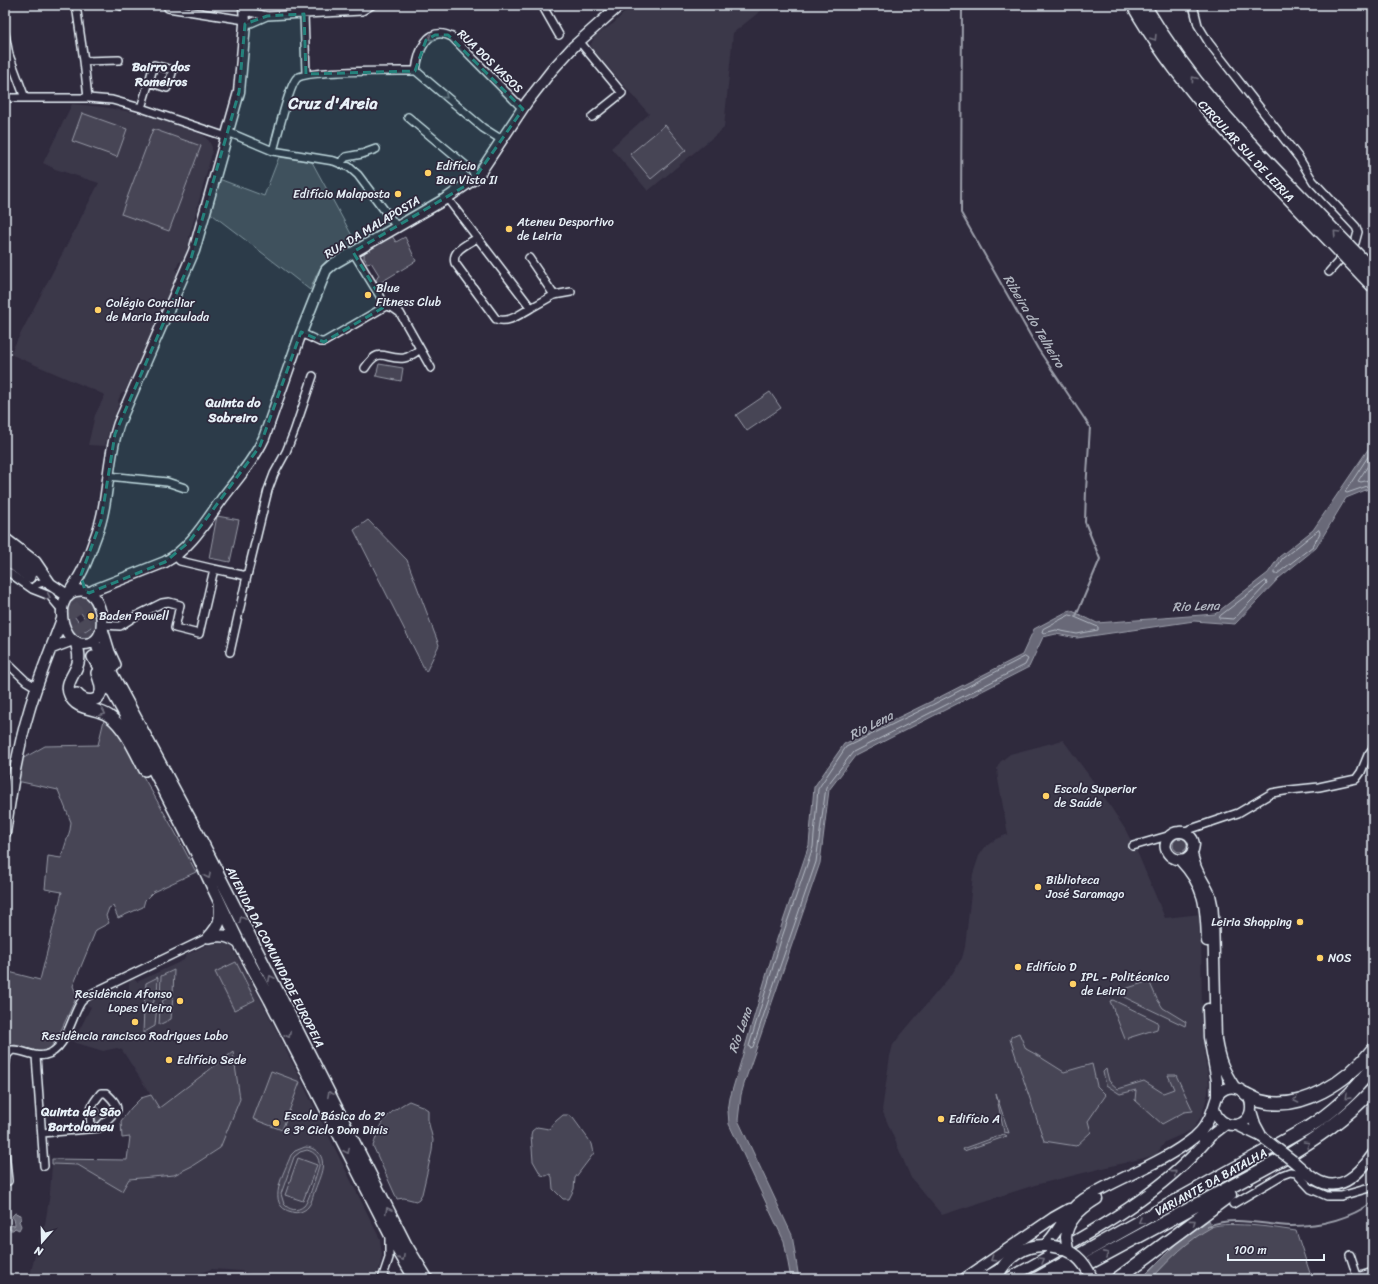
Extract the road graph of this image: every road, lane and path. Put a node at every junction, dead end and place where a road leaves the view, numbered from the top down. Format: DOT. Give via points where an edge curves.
graph roads {
  1 [pos="76,5"];
  2 [pos="372,5"];
  3 [pos="542,5"];
  4 [pos="620,5"];
  5 [pos="1134,5"];
  6 [pos="1144,5"];
  7 [pos="1193,5"];
  8 [pos="168,8"];
  9 [pos="304,14"];
  10 [pos="244,15"];
  11 [pos="267,16"];
  12 [pos="5,34"];
  13 [pos="559,35"];
  14 [pos="579,41"];
  15 [pos="119,60"];
  16 [pos="84,61"];
  17 [pos="416,71"];
  18 [pos="306,74"];
  19 [pos="149,82"];
  20 [pos="5,98"];
  21 [pos="25,98"];
  22 [pos="88,98"];
  23 [pos="141,108"];
  24 [pos="523,109"];
  25 [pos="408,117"];
  26 [pos="592,117"];
  27 [pos="228,135"];
  28 [pos="502,140"];
  29 [pos="376,149"];
  30 [pos="273,151"];
  31 [pos="340,163"];
  32 [pos="477,177"];
  33 [pos="447,198"];
  34 [pos="1311,214"];
  35 [pos="396,227"];
  36 [pos="478,238"];
  37 [pos="353,252"];
  38 [pos="529,258"];
  39 [pos="1373,271"];
  40 [pos="1328,272"];
  41 [pos="1373,286"];
  42 [pos="571,292"];
  43 [pos="554,294"];
  44 [pos="386,306"];
  45 [pos="531,308"];
  46 [pos="301,333"];
  47 [pos="420,349"];
  48 [pos="365,368"];
  49 [pos="431,368"];
  50 [pos="314,376"];
  51 [pos="108,476"];
  52 [pos="185,488"];
  53 [pos="5,539"];
  54 [pos="5,548"];
  55 [pos="175,556"];
  56 [pos="5,558"];
  57 [pos="214,569"];
  58 [pos="5,570"];
  59 [pos="80,575"];
  60 [pos="247,576"];
  61 [pos="48,582"];
  62 [pos="108,584"];
  63 [pos="32,590"];
  64 [pos="87,592"];
  65 [pos="69,594"];
  66 [pos="98,604"];
  67 [pos="62,614"];
  68 [pos="103,627"];
  69 [pos="74,641"];
  70 [pos="52,648"];
  71 [pos="95,649"];
  72 [pos="230,652"];
  73 [pos="5,661"];
  74 [pos="36,687"];
  75 [pos="1373,748"];
  76 [pos="9,780"];
  77 [pos="175,812"];
  78 [pos="1199,826"];
  79 [pos="197,832"];
  80 [pos="1182,832"];
  81 [pos="5,833"];
  82 [pos="1171,835"];
  83 [pos="1152,840"];
  84 [pos="1193,840"];
  85 [pos="1133,846"];
  86 [pos="1166,848"];
  87 [pos="1192,853"];
  88 [pos="1180,860"];
  89 [pos="219,900"];
  90 [pos="209,936"];
  91 [pos="239,943"];
  92 [pos="1373,1049"];
  93 [pos="36,1056"];
  94 [pos="5,1065"];
  95 [pos="1373,1067"];
  96 [pos="1235,1088"];
  97 [pos="1373,1088"];
  98 [pos="1246,1094"];
  99 [pos="1217,1096"];
  100 [pos="1214,1108"];
  101 [pos="1251,1111"];
  102 [pos="1226,1124"];
  103 [pos="1237,1125"];
  104 [pos="1252,1127"];
  105 [pos="91,1128"];
  106 [pos="42,1133"];
  107 [pos="1209,1138"];
  108 [pos="5,1152"];
  109 [pos="1373,1154"];
  110 [pos="44,1166"];
  111 [pos="1368,1167"];
  112 [pos="1249,1178"];
  113 [pos="8,1181"];
  114 [pos="1373,1187"];
  115 [pos="1233,1204"];
  116 [pos="1072,1208"];
  117 [pos="388,1232"];
  118 [pos="1048,1245"];
  119 [pos="1068,1250"];
  120 [pos="1350,1255"];
  121 [pos="1373,1272"];
  122 [pos="1001,1275"];
  123 [pos="1358,1278"];
  124 [pos="382,1279"];
  125 [pos="415,1279"];
  126 [pos="427,1279"];
  127 [pos="964,1279"];
  128 [pos="972,1279"];
  129 [pos="1036,1279"];
  130 [pos="1060,1279"];
  131 [pos="1092,1279"];
  132 [pos="1117,1279"];
  1 -- 16 [label="street"];
  2 -- 9 [label="street" via="362,11"];
  3 -- 13 [label="street"];
  4 -- 14 [label="main road, RUA DA MALAPOSTA"];
  5 -- 34 [label="highway, CIRCULAR SUL DE LEIRIA, one-way" via="1172,66 1198,98 1237,143"];
  34 -- 6 [label="highway, CIRCULAR SUL DE LEIRIA, one-way" via="1214,104 1179,59"];
  7 -- 40 [label="street" via="1198,25 1216,53 1299,158 1317,186 1356,227 1355,243"];
  8 -- 10 [label="street"];
  9 -- 11 [label="street"];
  9 -- 18 [label="street"];
  10 -- 11 [label="street" via="250,12"];
  10 -- 11 [label="street" via="251,23"];
  10 -- 27 [label="main road" via="239,92"];
  12 -- 21 [label="street" via="9,56"];
  14 -- 24 [label="main road, RUA DA MALAPOSTA" via="552,70"];
  14 -- 26 [label="street" via="622,93"];
  15 -- 16 [label="street"];
  16 -- 22 [label="street"];
  17 -- 18 [label="street"];
  24 -- 17 [label="street, RUA DOS VASOS, one-way" via="448,35 435,35 426,40 420,52"];
  17 -- 28 [label="street, one-way" via="483,128"];
  18 -- 30 [label="street" via="294,82"];
  19 -- 23 [label="street"];
  20 -- 21 [label="street"];
  21 -- 22 [label="street"];
  22 -- 23 [label="street" via="112,100"];
  23 -- 27 [label="street"];
  24 -- 28 [label="main road, RUA DA MALAPOSTA"];
  25 -- 32 [label="street"];
  27 -- 30 [label="street"];
  27 -- 51 [label="main road" via="193,256 119,423 112,445"];
  28 -- 32 [label="main road, RUA DA MALAPOSTA"];
  29 -- 31 [label="street" via="346,157"];
  30 -- 31 [label="street"];
  31 -- 35 [label="street" via="358,175"];
  32 -- 33 [label="main road, RUA DA MALAPOSTA"];
  33 -- 35 [label="main road, RUA DA MALAPOSTA"];
  33 -- 36 [label="street"];
  39 -- 34 [label="highway, CIRCULAR SUL DE LEIRIA, one-way, bridge"];
  34 -- 41 [label="highway, CIRCULAR SUL DE LEIRIA, bridge"];
  35 -- 37 [label="main road, RUA DA MALAPOSTA"];
  36 -- 45 [label="street"];
  36 -- 45 [label="street" via="456,251 454,259 496,319 509,320"];
  37 -- 44 [label="street"];
  37 -- 46 [label="main road, RUA DA MALAPOSTA" via="326,270"];
  38 -- 43 [label="street"];
  42 -- 43 [label="street"];
  43 -- 45 [label="street"];
  44 -- 46 [label="street" via="324,342"];
  44 -- 47 [label="street" via="400,313"];
  46 -- 55 [label="main road, RUA DA MALAPOSTA" via="260,446 196,534"];
  47 -- 48 [label="street" via="402,358 375,356"];
  47 -- 49 [label="street"];
  50 -- 60 [label="street" via="286,452 268,490"];
  51 -- 52 [label="street" via="167,482"];
  51 -- 59 [label="main road" via="101,521"];
  53 -- 61 [label="main road" via="35,562"];
  54 -- 56 [label="main road" via="31,574"];
  55 -- 57 [label="street" via="180,561"];
  55 -- 62 [label="main road, RUA DA MALAPOSTA"];
  57 -- 60 [label="street"];
  57 -- 68 [label="street" via="199,634 175,628 180,605 169,602 155,605 120,626"];
  58 -- 63 [label="street"];
  59 -- 64 [label="main road"];
  59 -- 65 [label="main road"];
  60 -- 72 [label="street"];
  61 -- 63 [label="street" via="37,584"];
  61 -- 65 [label="main road"];
  62 -- 64 [label="main road, RUA DA MALAPOSTA"];
  62 -- 66 [label="main road"];
  63 -- 67 [label="street, one-way" via="50,596"];
  64 -- 65 [label="main road"];
  64 -- 66 [label="main road"];
  65 -- 67 [label="main road" via="63,602"];
  66 -- 68 [label="main road"];
  67 -- 69 [label="main road" via="65,630"];
  67 -- 70 [label="main road"];
  68 -- 71 [label="main road"];
  68 -- 79 [label="main road" via="112,659 192,816"];
  69 -- 70 [label="main road"];
  69 -- 71 [label="main road"];
  69 -- 77 [label="main road, one-way" via="79,658 68,686 70,696 78,704 104,712 118,723 163,800"];
  70 -- 74 [label="main road"];
  71 -- 77 [label="main road, AVENIDA DA COMUNIDADE EUROPEIA" via="122,709"];
  71 -- 79 [label="main road, AVENIDA DA COMUNIDADE EUROPEIA"];
  73 -- 74 [label="street" via="26,682"];
  74 -- 76 [label="main road"];
  75 -- 78 [label="street" via="1356,779 1272,793 1244,810"];
  76 -- 81 [label="main road"];
  77 -- 89 [label="main road, AVENIDA DA COMUNIDADE EUROPEIA, one-way"];
  78 -- 80 [label="street"];
  78 -- 84 [label="street"];
  126 -- 79 [label="main road, AVENIDA DA COMUNIDADE EUROPEIA, one-way" via="406,1245"];
  80 -- 82 [label="main road"];
  80 -- 84 [label="main road"];
  82 -- 83 [label="street"];
  82 -- 86 [label="main road"];
  83 -- 85 [label="street"];
  83 -- 86 [label="street"];
  84 -- 87 [label="main road"];
  86 -- 88 [label="main road" via="1169,855"];
  87 -- 88 [label="main road"];
  87 -- 96 [label="main road" via="1212,902 1216,1040 1221,1064"];
  88 -- 99 [label="main road" via="1200,890 1205,904 1209,1037"];
  89 -- 90 [label="main road" via="220,922"];
  89 -- 91 [label="main road, AVENIDA DA COMUNIDADE EUROPEIA"];
  90 -- 91 [label="main road" via="224,935"];
  90 -- 93 [label="street" via="90,994 80,1004 58,1048 51,1054"];
  91 -- 117 [label="main road, AVENIDA DA COMUNIDADE EUROPEIA, one-way"];
  92 -- 98 [label="highway, one-way" via="1348,1076 1324,1091 1308,1097 1274,1103 1261,1101"];
  93 -- 94 [label="street" via="12,1050 7,1055"];
  93 -- 106 [label="street"];
  95 -- 129 [label="highway, VARIANTE DA BATALHA, one-way" via="1338,1106 1307,1128"];
  96 -- 98 [label="main road"];
  96 -- 99 [label="main road" via="1225,1090"];
  112 -- 97 [label="highway, VARIANTE DA BATALHA, one-way" via="1314,1140 1352,1110"];
  98 -- 101 [label="main road"];
  99 -- 100 [label="main road"];
  100 -- 102 [label="main road" via="1218,1118"];
  100 -- 116 [label="main road" via="1199,1132 1183,1146 1084,1199"];
  101 -- 103 [label="main road" via="1246,1120"];
  101 -- 104 [label="main road"];
  102 -- 103 [label="main road"];
  102 -- 107 [label="main road"];
  103 -- 104 [label="main road"];
  104 -- 111 [label="main road, bridge" via="1315,1179 1326,1184 1339,1184"];
  105 -- 105 [label="street" via="100,1128 117,1110 115,1102 104,1092 90,1107"];
  105 -- 106 [label="street"];
  106 -- 110 [label="street"];
  107 -- 119 [label="main road, bridge" via="1090,1203 1073,1218 1068,1228"];
  122 -- 107 [label="main road, one-way" via="1108,1222 1181,1167"];
  108 -- 113 [label="street"];
  109 -- 111 [label="main road"];
  130 -- 112 [label="highway, VARIANTE DA BATALHA, one-way"];
  132 -- 112 [label="highway, one-way"];
  114 -- 115 [label="street" via="1342,1196 1327,1196 1311,1189 1296,1173 1290,1172"];
  116 -- 118 [label="main road"];
  116 -- 127 [label="main road, one-way" via="1053,1218"];
  117 -- 124 [label="street" via="390,1244"];
  117 -- 125 [label="main road, AVENIDA DA COMUNIDADE EUROPEIA, one-way"];
  118 -- 119 [label="main road, bridge"];
  118 -- 122 [label="main road" via="1033,1246 1020,1251 1006,1262"];
  119 -- 131 [label="main road, bridge" via="1084,1264"];
  120 -- 123 [label="street"];
  121 -- 123 [label="street"];
  122 -- 128 [label="main road"];
}
